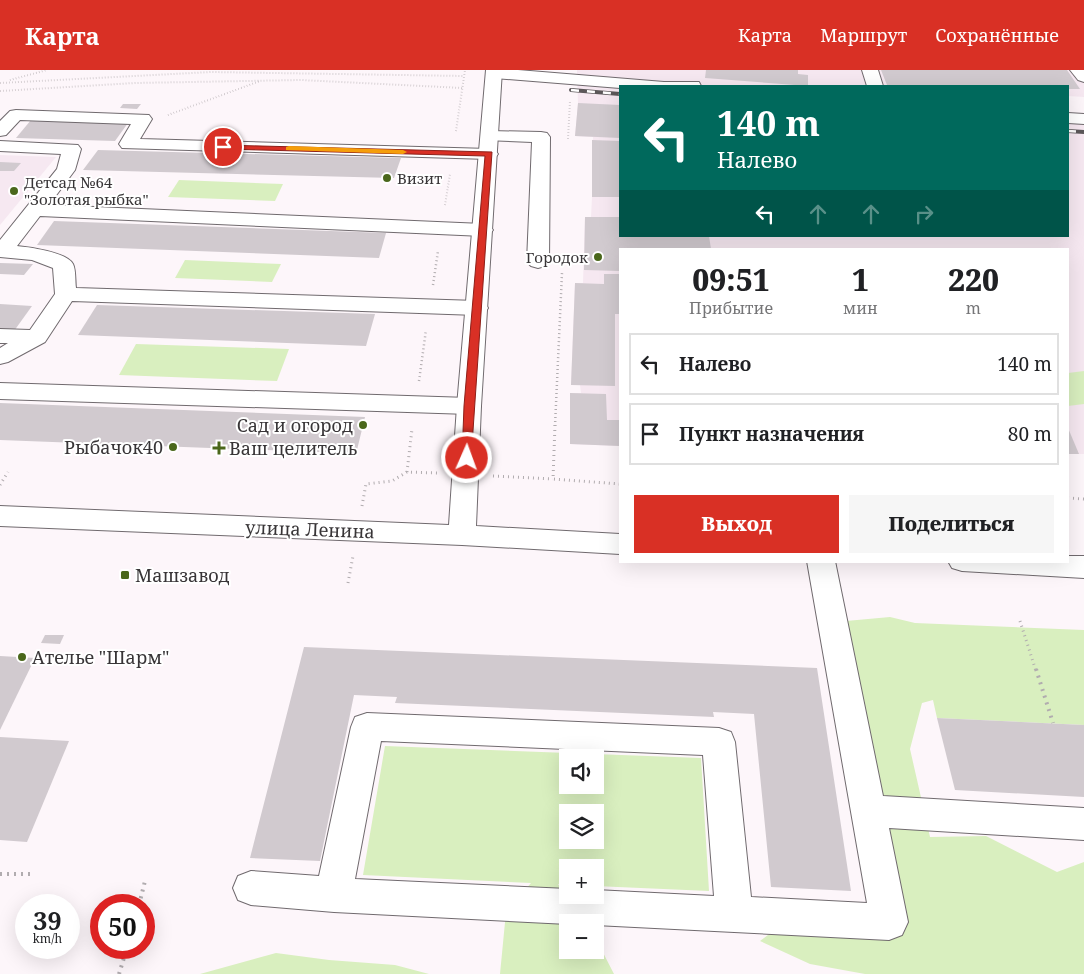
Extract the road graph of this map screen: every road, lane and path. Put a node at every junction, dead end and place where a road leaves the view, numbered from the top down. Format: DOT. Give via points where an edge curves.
graph roads {
  1 [pos="46,70"];
  2 [pos="236,70"];
  3 [pos="465,70"];
  4 [pos="870,70"];
  5 [pos="1078,70"];
  6 [pos="494,71"];
  7 [pos="211,72"];
  8 [pos="464,76"];
  9 [pos="1084,77"];
  10 [pos="261,80"];
  11 [pos="571,80"];
  12 [pos="0,82"];
  13 [pos="5,82"];
  14 [pos="650,85"];
  15 [pos="875,85"];
  16 [pos="462,88"];
  17 [pos="0,91"];
  18 [pos="1069,118"];
  19 [pos="143,120"];
  20 [pos="1084,120"];
  21 [pos="0,131"];
  22 [pos="490,145"];
  23 [pos="0,146"];
  24 [pos="568,146"];
  25 [pos="453,153"];
  26 [pos="34,210"];
  27 [pos="442,229"];
  28 [pos="483,230"];
  29 [pos="1,251"];
  30 [pos="538,262"];
  31 [pos="563,264"];
  32 [pos="66,294"];
  33 [pos="430,307"];
  34 [pos="477,308"];
  35 [pos="0,336"];
  36 [pos="36,337"];
  37 [pos="0,357"];
  38 [pos="0,391"];
  39 [pos="415,404"];
  40 [pos="469,406"];
  41 [pos="8,472"];
  42 [pos="407,472"];
  43 [pos="619,484"];
  44 [pos="0,485"];
  45 [pos="1069,498"];
  46 [pos="1084,499"];
  47 [pos="0,516"];
  48 [pos="462,535"];
  49 [pos="619,544"];
  50 [pos="821,563"];
  51 [pos="997,563"];
  52 [pos="1084,568"];
  53 [pos="1020,620"];
  54 [pos="1053,723"];
  55 [pos="868,811"];
  56 [pos="1084,824"];
  57 [pos="0,874"];
  58 [pos="35,874"];
  59 [pos="145,881"];
  60 [pos="251,888"];
  61 [pos="142,894"];
  62 [pos="334,895"];
  63 [pos="734,915"];
  64 [pos="124,959"];
  65 [pos="120,974"];
  1 -- 13 [label="path"];
  2 -- 7 [label="path"];
  3 -- 8 [label="path"];
  4 -- 15 [label="main road"];
  5 -- 9 [label="main road"];
  6 -- 11 [label="main road"];
  6 -- 22 [label="main road"];
  7 -- 8 [label="path"];
  7 -- 13 [label="path"];
  8 -- 16 [label="path"];
  10 -- 16 [label="path"];
  10 -- 17 [label="path"];
  10 -- 19 [label="path" via="193,108"];
  11 -- 14 [label="main road"];
  11 -- 24 [label="path"];
  12 -- 13 [label="path"];
  16 -- 25 [label="path"];
  18 -- 20 [label="main road"];
  19 -- 21 [label="main road" via="16,115"];
  19 -- 25 [label="main road" via="128,144"];
  22 -- 25 [label="main road"];
  22 -- 28 [label="main road"];
  22 -- 30 [label="main road" via="540,137"];
  23 -- 26 [label="main road" via="72,149 66,170"];
  25 -- 27 [label="path"];
  26 -- 27 [label="main road"];
  26 -- 29 [label="main road"];
  27 -- 28 [label="main road"];
  27 -- 33 [label="path"];
  28 -- 34 [label="main road"];
  29 -- 32 [label="main road" via="36,254 62,266"];
  31 -- 43 [label="path" via="553,479"];
  32 -- 33 [label="main road"];
  32 -- 36 [label="main road"];
  33 -- 34 [label="main road"];
  33 -- 39 [label="path"];
  34 -- 40 [label="main road"];
  35 -- 36 [label="main road"];
  36 -- 37 [label="main road"];
  38 -- 39 [label="main road"];
  39 -- 40 [label="main road"];
  39 -- 42 [label="path"];
  40 -- 48 [label="main road"];
  41 -- 44 [label="path"];
  45 -- 46 [label="path"];
  47 -- 48 [label="main road, улица Ленина"];
  48 -- 49 [label="main road, улица Ленина"];
  50 -- 55 [label="main road"];
  51 -- 52 [label="main road"];
  53 -- 54 [label="path"];
  55 -- 56 [label="main road"];
  55 -- 63 [label="main road" via="889,922"];
  57 -- 58 [label="path"];
  59 -- 61 [label="path"];
  60 -- 62 [label="main road"];
  62 -- 63 [label="main road"];
  62 -- 63 [label="main road" via="367,727 719,742"];
  64 -- 65 [label="path"];
}
